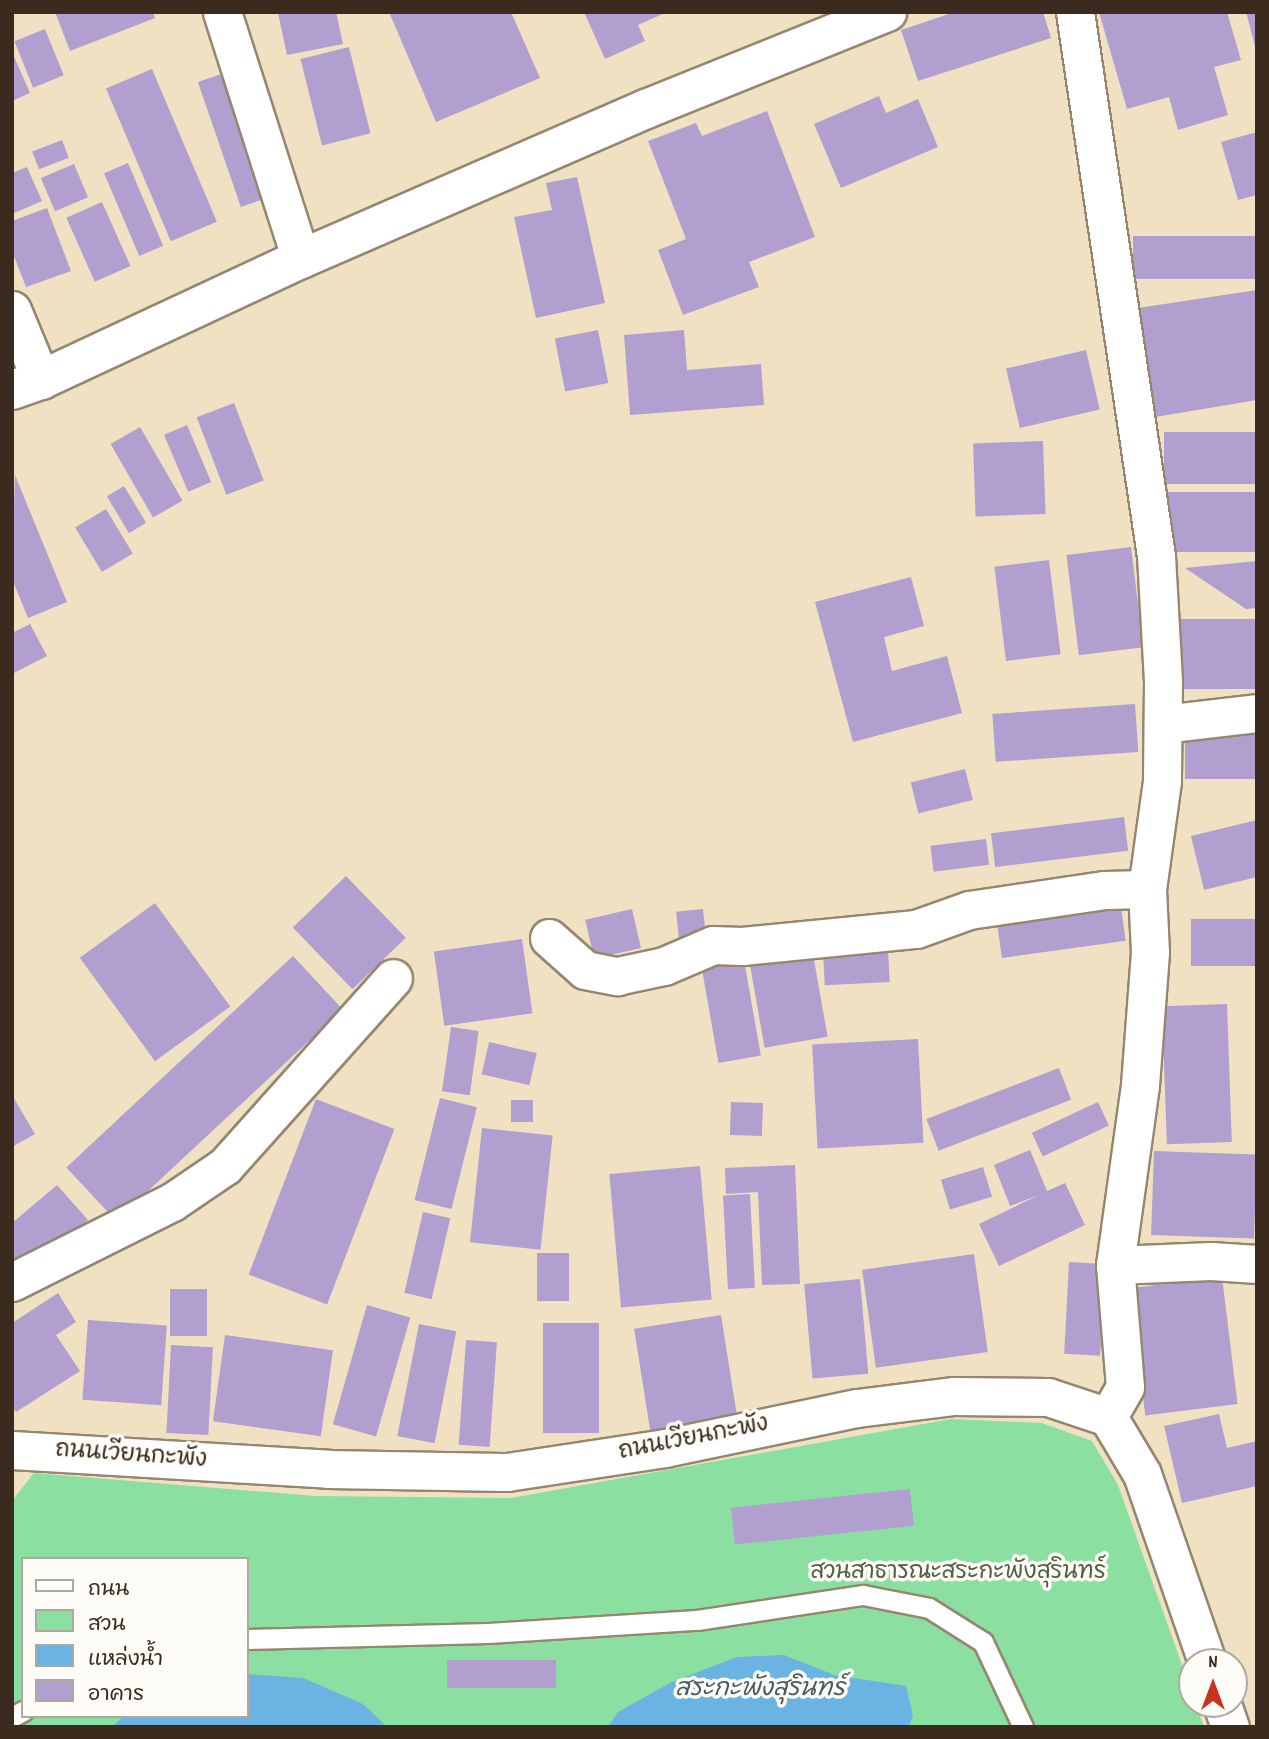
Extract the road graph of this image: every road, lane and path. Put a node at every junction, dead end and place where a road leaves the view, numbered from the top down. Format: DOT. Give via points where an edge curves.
graph roads {
  1 [pos="222,12"];
  2 [pos="887,12"];
  3 [pos="1075,12"];
  4 [pos="301,259"];
  5 [pos="12,310"];
  6 [pos="27,385"];
  7 [pos="1257,713"];
  8 [pos="1163,724"];
  9 [pos="1147,889"];
  10 [pos="549,938"];
  11 [pos="393,978"];
  12 [pos="1257,1264"];
  13 [pos="1115,1265"];
  14 [pos="12,1282"];
  15 [pos="1108,1418"];
  16 [pos="12,1450"];
  17 [pos="248,1639"];
  18 [pos="1203,1648"];
  19 [pos="1023,1727"];
  1 -- 4 [label="street"];
  2 -- 4 [label="main road" via="646,109"];
  3 -- 8 [label="street" via="1156,556"];
  4 -- 6 [label="main road"];
  5 -- 6 [label="street"];
  7 -- 8 [label="street"];
  8 -- 9 [label="street" via="1162,781"];
  9 -- 10 [label="street" via="1104,890 969,911 916,929 713,945 664,966 617,976 585,970"];
  9 -- 13 [label="street" via="1150,952 1140,1085"];
  11 -- 14 [label="street" via="225,1166 172,1202"];
  12 -- 13 [label="street"];
  13 -- 15 [label="street" via="1125,1387"];
  15 -- 16 [label="street, ถนนเวียนกะพัง" via="1048,1397 954,1396 857,1408 665,1448 507,1472 328,1469"];
  15 -- 18 [label="street" via="1142,1474"];
  17 -- 19 [label="lane" via="488,1633 697,1620 863,1595 929,1608 983,1642"];
}
